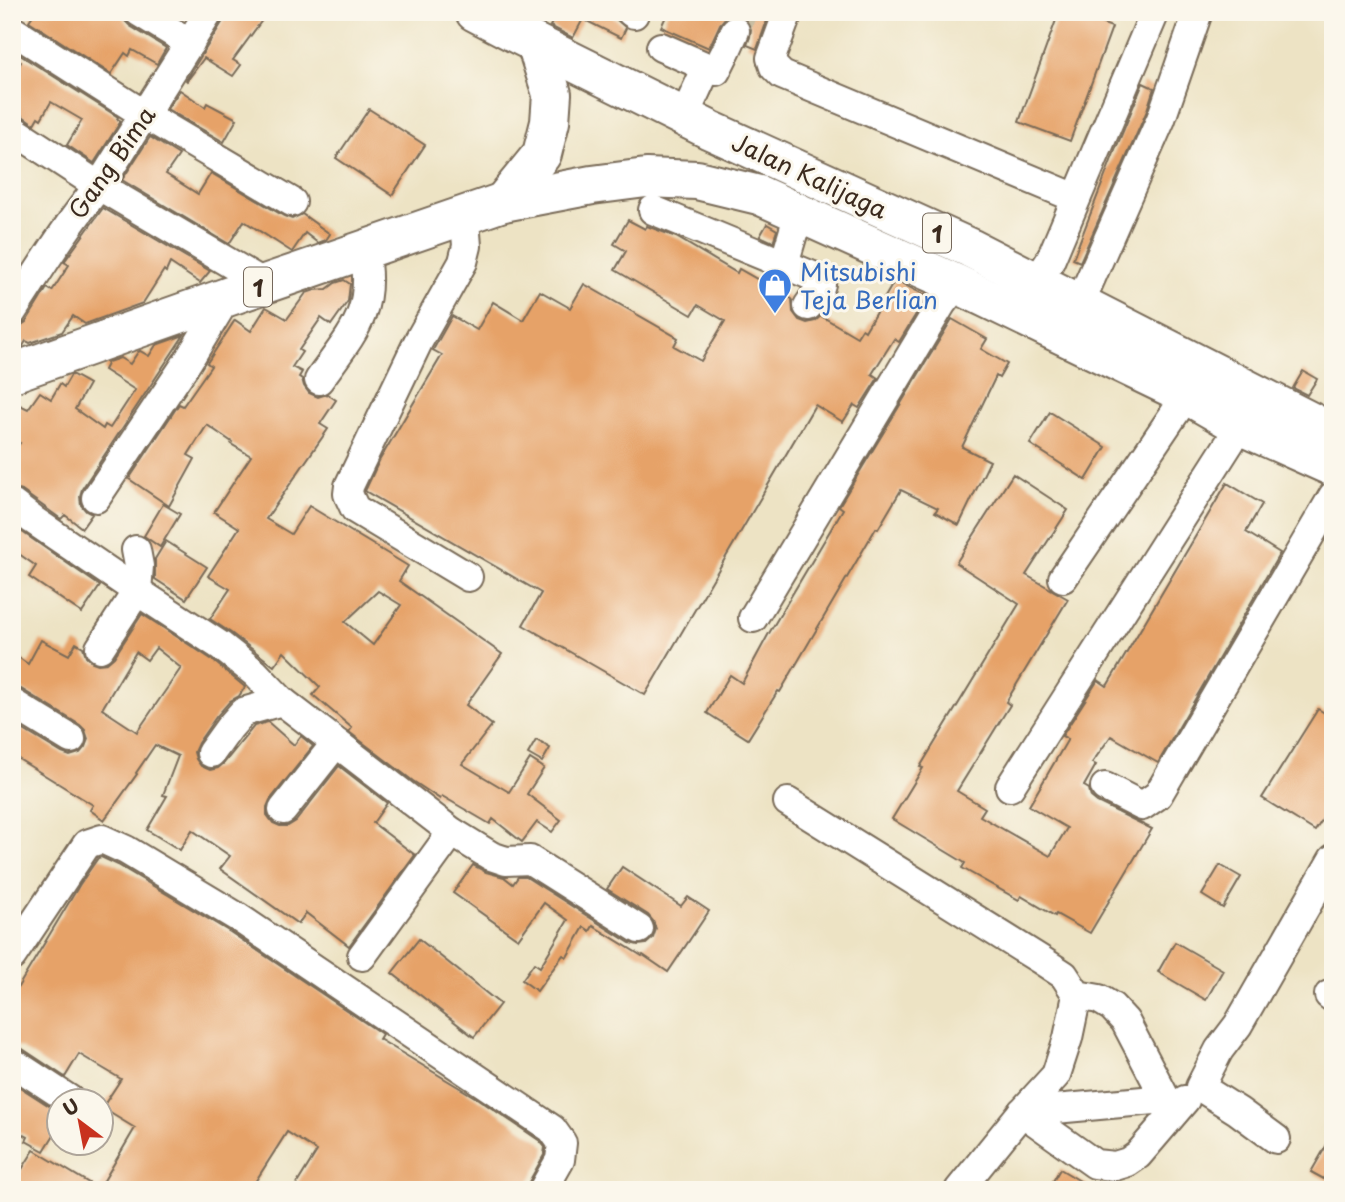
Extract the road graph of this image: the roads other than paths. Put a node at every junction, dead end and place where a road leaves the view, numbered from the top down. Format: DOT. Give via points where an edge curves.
graph roads {
  1 [pos="139,12"];
  2 [pos="209,12"];
  3 [pos="475,12"];
  4 [pos="788,12"];
  5 [pos="1155,12"];
  6 [pos="1198,12"];
  7 [pos="12,30"];
  8 [pos="528,31"];
  9 [pos="190,43"];
  10 [pos="661,47"];
  11 [pos="145,115"];
  12 [pos="684,117"];
  13 [pos="12,129"];
  14 [pos="99,186"];
  15 [pos="1076,198"];
  16 [pos="292,202"];
  17 [pos="503,202"];
  18 [pos="653,210"];
  19 [pos="799,212"];
  20 [pos="462,215"];
  21 [pos="970,248"];
  22 [pos="364,250"];
  23 [pos="784,264"];
  24 [pos="1037,282"];
  25 [pos="265,284"];
  26 [pos="957,284"];
  27 [pos="227,297"];
  28 [pos="1079,305"];
  29 [pos="808,306"];
  30 [pos="12,312"];
  31 [pos="12,373"];
  32 [pos="319,380"];
  33 [pos="1187,395"];
  34 [pos="1239,425"];
  35 [pos="1333,433"];
  36 [pos="1333,467"];
  37 [pos="1333,496"];
  38 [pos="96,498"];
  39 [pos="12,504"];
  40 [pos="136,550"];
  41 [pos="468,577"];
  42 [pos="1063,578"];
  43 [pos="137,592"];
  44 [pos="753,618"];
  45 [pos="100,648"];
  46 [pos="282,701"];
  47 [pos="12,703"];
  48 [pos="71,739"];
  49 [pos="336,743"];
  50 [pos="211,753"];
  51 [pos="1010,787"];
  52 [pos="1105,787"];
  53 [pos="788,802"];
  54 [pos="283,810"];
  55 [pos="452,832"];
  56 [pos="1333,859"];
  57 [pos="639,929"];
  58 [pos="12,956"];
  59 [pos="362,956"];
  60 [pos="1077,995"];
  61 [pos="12,1062"];
  62 [pos="48,1086"];
  63 [pos="1200,1087"];
  64 [pos="1169,1106"];
  65 [pos="1022,1112"];
  66 [pos="1276,1139"];
  67 [pos="542,1190"];
  68 [pos="959,1190"];
  1 -- 9 [label="street"];
  2 -- 9 [label="street, Gang Bima"];
  3 -- 8 [label="highway, Jalan Kalijaga / 1"];
  4 -- 15 [label="street" via="771,58 782,75"];
  5 -- 15 [label="street"];
  6 -- 28 [label="street" via="1161,119"];
  7 -- 11 [label="street"];
  8 -- 12 [label="highway, Jalan Kalijaga / 1"];
  8 -- 17 [label="highway" via="552,94 550,122 542,154"];
  9 -- 11 [label="street, Gang Bima"];
  10 -- 12 [label="street" via="723,51"];
  11 -- 14 [label="street, Gang Bima"];
  11 -- 16 [label="street"];
  12 -- 21 [label="highway, Jalan Kalijaga / 1"];
  13 -- 14 [label="street"];
  14 -- 25 [label="street"];
  14 -- 30 [label="street, Gang Bima"];
  15 -- 24 [label="street"];
  17 -- 19 [label="highway, Jalan Kalijaga / 1" via="646,178 697,180 759,195"];
  17 -- 20 [label="highway, 1"];
  18 -- 23 [label="street"];
  19 -- 23 [label="street"];
  19 -- 26 [label="highway, Jalan Kalijaga / 1"];
  20 -- 22 [label="highway, 1"];
  20 -- 41 [label="street" via="467,246 463,262 418,342 348,494 355,509"];
  21 -- 24 [label="highway, Jalan Kalijaga / 1"];
  21 -- 26 [label="highway"];
  22 -- 25 [label="highway, 1"];
  22 -- 32 [label="street" via="366,300 356,327"];
  23 -- 29 [label="street" via="819,280 819,290"];
  24 -- 28 [label="highway, Jalan Kalijaga / 1"];
  25 -- 27 [label="highway, 1"];
  26 -- 33 [label="highway, Jalan Kalijaga / 1"];
  26 -- 44 [label="street"];
  27 -- 31 [label="highway, 1"];
  27 -- 38 [label="street"];
  28 -- 35 [label="highway, Jalan Kalijaga / 1"];
  33 -- 34 [label="highway, Jalan Kalijaga / 1"];
  33 -- 42 [label="street"];
  34 -- 36 [label="highway, Jalan Kalijaga / 1"];
  34 -- 51 [label="street"];
  37 -- 52 [label="street" via="1158,796 1142,806"];
  39 -- 43 [label="street"];
  40 -- 43 [label="street"];
  43 -- 45 [label="street"];
  43 -- 46 [label="street" via="221,646"];
  46 -- 49 [label="street"];
  46 -- 50 [label="street" via="243,712"];
  47 -- 48 [label="street"];
  49 -- 54 [label="street"];
  49 -- 55 [label="street"];
  53 -- 60 [label="street" via="1064,975"];
  55 -- 57 [label="street" via="498,859 530,860"];
  55 -- 59 [label="street"];
  56 -- 63 [label="street"];
  58 -- 67 [label="street" via="87,844 102,839 126,849 239,918 552,1129 562,1143 560,1160"];
  60 -- 64 [label="street" via="1112,1006 1125,1021"];
  60 -- 65 [label="street" via="1056,1074"];
  61 -- 62 [label="street"];
  63 -- 64 [label="street"];
  63 -- 66 [label="street"];
  64 -- 65 [label="street"];
  64 -- 65 [label="street" via="1138,1155 1115,1166 1095,1164"];
  65 -- 68 [label="street"];
}
